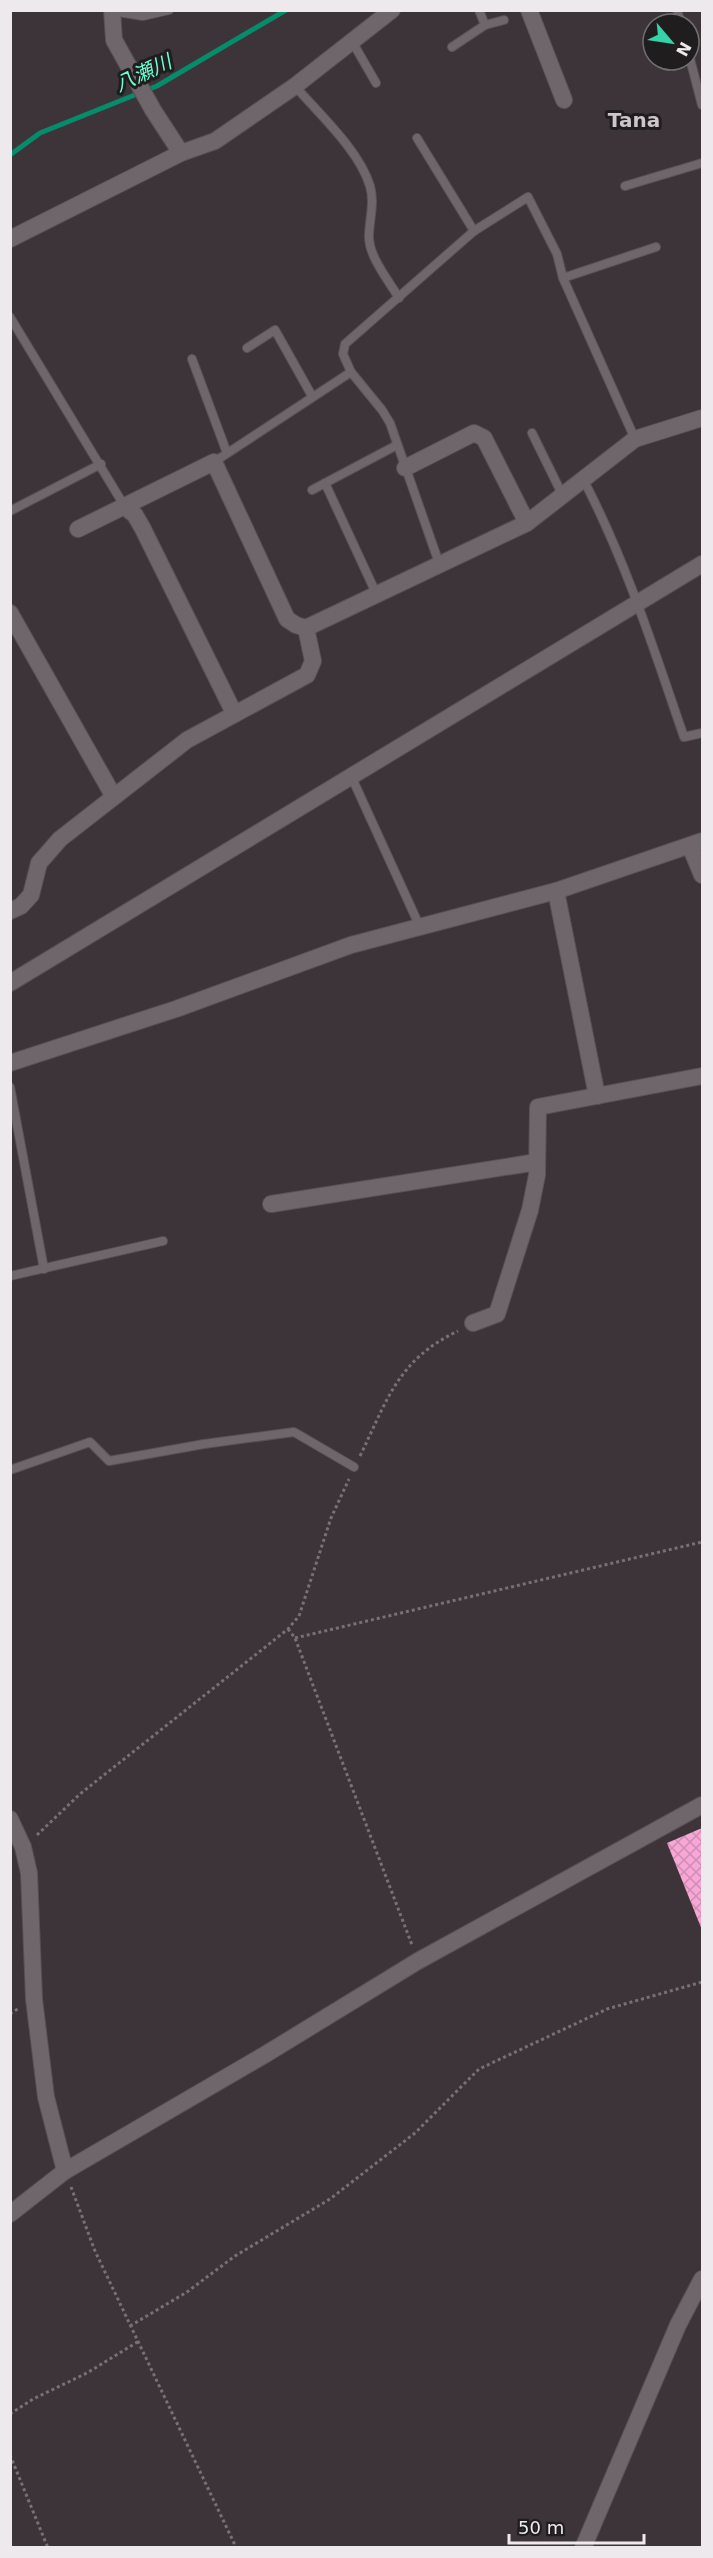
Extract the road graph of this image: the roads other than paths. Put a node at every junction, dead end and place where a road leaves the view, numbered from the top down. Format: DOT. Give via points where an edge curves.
graph roads {
  1 [pos="169,10"];
  2 [pos="392,10"];
  3 [pos="479,10"];
  4 [pos="529,10"];
  5 [pos="112,11"];
  6 [pos="504,20"];
  7 [pos="485,25"];
  8 [pos="353,43"];
  9 [pos="452,47"];
  10 [pos="693,72"];
  11 [pos="376,83"];
  12 [pos="295,86"];
  13 [pos="564,100"];
  14 [pos="702,105"];
  15 [pos="417,138"];
  16 [pos="181,153"];
  17 [pos="702,163"];
  18 [pos="625,186"];
  19 [pos="474,231"];
  20 [pos="10,239"];
  21 [pos="656,247"];
  22 [pos="563,278"];
  23 [pos="399,298"];
  24 [pos="10,316"];
  25 [pos="247,348"];
  26 [pos="192,360"];
  27 [pos="351,372"];
  28 [pos="312,396"];
  29 [pos="702,418"];
  30 [pos="532,433"];
  31 [pos="635,439"];
  32 [pos="397,445"];
  33 [pos="221,458"];
  34 [pos="101,464"];
  35 [pos="405,468"];
  36 [pos="583,478"];
  37 [pos="325,483"];
  38 [pos="312,490"];
  39 [pos="563,496"];
  40 [pos="125,507"];
  41 [pos="10,511"];
  42 [pos="527,523"];
  43 [pos="78,529"];
  44 [pos="439,563"];
  45 [pos="702,564"];
  46 [pos="376,593"];
  47 [pos="638,603"];
  48 [pos="10,613"];
  49 [pos="306,628"];
  50 [pos="234,713"];
  51 [pos="702,733"];
  52 [pos="352,778"];
  53 [pos="114,797"];
  54 [pos="696,844"];
  55 [pos="702,875"];
  56 [pos="556,891"];
  57 [pos="10,911"];
  58 [pos="420,927"];
  59 [pos="10,983"];
  60 [pos="10,1063"];
  61 [pos="702,1076"];
  62 [pos="10,1087"];
  63 [pos="597,1096"];
  64 [pos="537,1162"];
  65 [pos="271,1204"];
  66 [pos="163,1241"];
  67 [pos="44,1269"];
  68 [pos="10,1276"];
  69 [pos="473,1323"];
  70 [pos="354,1467"];
  71 [pos="10,1470"];
  72 [pos="702,1805"];
  73 [pos="10,1819"];
  74 [pos="65,2171"];
  75 [pos="10,2214"];
  76 [pos="702,2279"];
  77 [pos="584,2547"];
  1 -- 5 [label="lane" via="143,16"];
  2 -- 8 [label="street"];
  3 -- 7 [label="lane"];
  4 -- 13 [label="street"];
  5 -- 16 [label="street" via="114,40"];
  6 -- 7 [label="lane"];
  7 -- 9 [label="lane"];
  8 -- 11 [label="lane"];
  8 -- 12 [label="street"];
  10 -- 14 [label="lane"];
  12 -- 16 [label="street" via="215,141"];
  12 -- 23 [label="lane" via="352,152 370,186 370,248"];
  15 -- 19 [label="lane"];
  16 -- 20 [label="street"];
  17 -- 18 [label="lane"];
  19 -- 22 [label="lane" via="528,197 557,254"];
  19 -- 23 [label="lane"];
  21 -- 22 [label="lane"];
  22 -- 31 [label="lane"];
  23 -- 27 [label="lane" via="345,344 343,354"];
  24 -- 34 [label="lane"];
  25 -- 28 [label="lane" via="275,330"];
  26 -- 33 [label="lane"];
  27 -- 28 [label="lane"];
  27 -- 32 [label="lane" via="382,410"];
  28 -- 33 [label="lane"];
  29 -- 31 [label="street"];
  30 -- 39 [label="lane"];
  31 -- 36 [label="street"];
  32 -- 35 [label="lane"];
  32 -- 37 [label="lane"];
  33 -- 40 [label="street"];
  33 -- 49 [label="street" via="287,619"];
  34 -- 40 [label="lane"];
  34 -- 41 [label="lane"];
  35 -- 42 [label="street" via="474,433 484,438"];
  35 -- 44 [label="lane"];
  36 -- 39 [label="street"];
  36 -- 47 [label="lane"];
  37 -- 38 [label="lane"];
  37 -- 46 [label="lane"];
  39 -- 42 [label="street"];
  40 -- 43 [label="street"];
  40 -- 50 [label="street" via="143,529"];
  42 -- 44 [label="street"];
  44 -- 46 [label="street"];
  45 -- 47 [label="street"];
  46 -- 49 [label="street"];
  47 -- 51 [label="lane" via="684,737"];
  47 -- 52 [label="street"];
  48 -- 53 [label="street"];
  49 -- 50 [label="street" via="313,662 307,675"];
  50 -- 53 [label="street" via="187,740"];
  52 -- 58 [label="lane"];
  52 -- 59 [label="street"];
  53 -- 57 [label="street" via="60,839 39,863 31,895"];
  54 -- 55 [label="street"];
  54 -- 56 [label="street"];
  56 -- 58 [label="street"];
  56 -- 63 [label="street"];
  58 -- 60 [label="street" via="351,945 176,1009"];
  61 -- 63 [label="street"];
  62 -- 67 [label="lane"];
  63 -- 64 [label="street" via="538,1107"];
  64 -- 65 [label="street"];
  64 -- 69 [label="street" via="530,1210 497,1314"];
  66 -- 67 [label="lane"];
  67 -- 68 [label="lane"];
  70 -- 71 [label="lane" via="294,1432 109,1461 90,1442"];
  72 -- 74 [label="street" via="418,1961"];
  73 -- 74 [label="street" via="29,1873 34,1999 46,2097"];
  74 -- 75 [label="street"];
  76 -- 77 [label="street" via="678,2325"];
}
